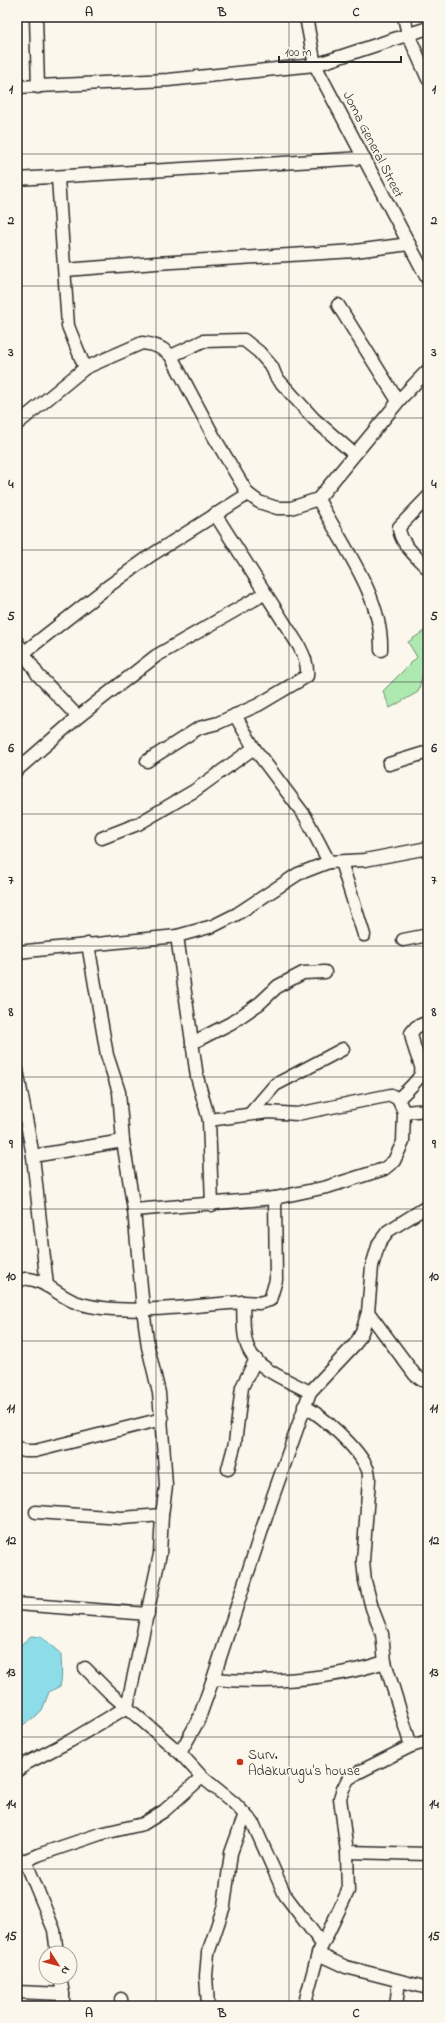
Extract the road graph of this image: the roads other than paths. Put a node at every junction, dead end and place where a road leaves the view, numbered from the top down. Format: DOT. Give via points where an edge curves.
graph roads {
  1 [pos="36,17"];
  2 [pos="306,17"];
  3 [pos="404,17"];
  4 [pos="428,28"];
  5 [pos="408,34"];
  6 [pos="315,65"];
  7 [pos="428,79"];
  8 [pos="17,87"];
  9 [pos="38,87"];
  10 [pos="363,158"];
  11 [pos="58,178"];
  12 [pos="17,179"];
  13 [pos="409,244"];
  14 [pos="65,270"];
  15 [pos="428,280"];
  16 [pos="338,305"];
  17 [pos="170,356"];
  18 [pos="85,368"];
  19 [pos="428,370"];
  20 [pos="398,401"];
  21 [pos="17,424"];
  22 [pos="354,454"];
  23 [pos="248,494"];
  24 [pos="428,497"];
  25 [pos="318,500"];
  26 [pos="215,514"];
  27 [pos="428,569"];
  28 [pos="264,594"];
  29 [pos="17,642"];
  30 [pos="381,650"];
  31 [pos="20,656"];
  32 [pos="235,715"];
  33 [pos="78,717"];
  34 [pos="254,748"];
  35 [pos="428,752"];
  36 [pos="147,761"];
  37 [pos="389,764"];
  38 [pos="17,770"];
  39 [pos="102,838"];
  40 [pos="428,848"];
  41 [pos="335,862"];
  42 [pos="364,935"];
  43 [pos="428,935"];
  44 [pos="177,936"];
  45 [pos="403,940"];
  46 [pos="88,944"];
  47 [pos="17,952"];
  48 [pos="325,972"];
  49 [pos="428,1022"];
  50 [pos="192,1043"];
  51 [pos="343,1049"];
  52 [pos="17,1070"];
  53 [pos="398,1099"];
  54 [pos="428,1110"];
  55 [pos="404,1112"];
  56 [pos="250,1114"];
  57 [pos="209,1120"];
  58 [pos="123,1141"];
  59 [pos="33,1156"];
  60 [pos="275,1198"];
  61 [pos="212,1205"];
  62 [pos="428,1206"];
  63 [pos="134,1210"];
  64 [pos="17,1281"];
  65 [pos="47,1286"];
  66 [pos="243,1302"];
  67 [pos="143,1309"];
  68 [pos="368,1312"];
  69 [pos="256,1359"];
  70 [pos="428,1381"];
  71 [pos="310,1392"];
  72 [pos="304,1406"];
  73 [pos="162,1419"];
  74 [pos="17,1447"];
  75 [pos="228,1469"];
  76 [pos="36,1512"];
  77 [pos="162,1515"];
  78 [pos="17,1604"];
  79 [pos="148,1614"];
  80 [pos="385,1662"];
  81 [pos="85,1668"];
  82 [pos="213,1679"];
  83 [pos="127,1707"];
  84 [pos="428,1741"];
  85 [pos="411,1746"];
  86 [pos="180,1753"];
  87 [pos="17,1771"];
  88 [pos="202,1777"];
  89 [pos="246,1814"];
  90 [pos="347,1852"];
  91 [pos="428,1854"];
  92 [pos="21,1862"];
  93 [pos="56,1945"];
  94 [pos="320,1949"];
  95 [pos="399,1981"];
  96 [pos="61,1985"];
  97 [pos="428,1988"];
  98 [pos="17,1992"];
  99 [pos="63,1994"];
  100 [pos="63,2006"];
  101 [pos="208,2006"];
  102 [pos="304,2006"];
  103 [pos="396,2006"];
  1 -- 9 [label="street"];
  2 -- 6 [label="street, Joma General Street"];
  3 -- 5 [label="street"];
  4 -- 5 [label="street"];
  5 -- 6 [label="street"];
  5 -- 7 [label="street"];
  6 -- 9 [label="street" via="168,80"];
  6 -- 10 [label="street, Joma General Street"];
  8 -- 9 [label="street"];
  10 -- 11 [label="street"];
  10 -- 13 [label="street, Joma General Street"];
  11 -- 12 [label="street"];
  11 -- 14 [label="street"];
  13 -- 14 [label="street" via="355,252 156,262"];
  13 -- 15 [label="street, Joma General Street"];
  14 -- 18 [label="street" via="68,326"];
  16 -- 20 [label="street"];
  17 -- 18 [label="street" via="165,350 152,344 142,344"];
  17 -- 22 [label="street" via="203,341 244,340 259,352 272,367 276,377 314,419"];
  17 -- 23 [label="street"];
  18 -- 21 [label="street"];
  19 -- 20 [label="street"];
  20 -- 22 [label="street"];
  22 -- 25 [label="street"];
  23 -- 25 [label="street" via="259,502 277,508 291,508"];
  23 -- 26 [label="street"];
  24 -- 27 [label="street" via="400,527 399,532 411,552"];
  25 -- 30 [label="street" via="350,555 374,606"];
  26 -- 28 [label="street"];
  26 -- 31 [label="street" via="110,585"];
  28 -- 32 [label="street" via="302,653 308,668 307,676 258,705"];
  28 -- 33 [label="street" via="156,656"];
  29 -- 31 [label="street"];
  31 -- 33 [label="street"];
  32 -- 34 [label="street"];
  32 -- 36 [label="street" via="200,728"];
  33 -- 38 [label="street"];
  34 -- 39 [label="street" via="194,790 138,824"];
  34 -- 41 [label="street" via="305,816"];
  35 -- 37 [label="street"];
  40 -- 41 [label="street" via="365,860"];
  41 -- 42 [label="street"];
  41 -- 44 [label="street" via="298,874 237,914 213,926"];
  43 -- 45 [label="street"];
  44 -- 46 [label="street"];
  44 -- 50 [label="street"];
  46 -- 47 [label="street"];
  46 -- 58 [label="street" via="107,1055 119,1092"];
  48 -- 50 [label="street" via="303,973 278,986 237,1019"];
  49 -- 53 [label="street" via="416,1026 411,1033 423,1069 421,1076"];
  50 -- 57 [label="street" via="197,1077"];
  51 -- 56 [label="street" via="275,1085"];
  52 -- 59 [label="street"];
  53 -- 55 [label="street"];
  53 -- 56 [label="street" via="391,1095 297,1114"];
  54 -- 55 [label="street"];
  55 -- 60 [label="street" via="403,1142 390,1166 327,1187"];
  56 -- 57 [label="street"];
  57 -- 61 [label="street"];
  58 -- 59 [label="street"];
  58 -- 63 [label="street"];
  59 -- 65 [label="street"];
  60 -- 61 [label="street"];
  60 -- 66 [label="street" via="276,1280 273,1293 270,1300 258,1303"];
  61 -- 63 [label="street"];
  62 -- 68 [label="street" via="388,1231 379,1243 372,1266"];
  63 -- 67 [label="street"];
  64 -- 65 [label="street" via="29,1279"];
  65 -- 67 [label="street" via="77,1303 94,1307"];
  66 -- 67 [label="street"];
  66 -- 69 [label="street" via="245,1338 248,1349"];
  67 -- 73 [label="street"];
  68 -- 70 [label="street" via="415,1375"];
  68 -- 71 [label="street" via="356,1343"];
  69 -- 71 [label="street" via="270,1371"];
  69 -- 75 [label="street" via="242,1387 235,1443"];
  71 -- 72 [label="street"];
  72 -- 80 [label="street" via="355,1450 367,1468 370,1480 363,1561 364,1582 382,1634"];
  72 -- 82 [label="street"];
  73 -- 74 [label="street" via="35,1451 24,1451"];
  73 -- 77 [label="street" via="166,1486"];
  76 -- 77 [label="street" via="122,1518"];
  77 -- 79 [label="street" via="160,1554"];
  78 -- 79 [label="street"];
  79 -- 83 [label="street"];
  80 -- 82 [label="street" via="358,1670 292,1680 252,1682"];
  80 -- 85 [label="street"];
  81 -- 83 [label="street"];
  82 -- 86 [label="street" via="198,1721"];
  83 -- 86 [label="street"];
  83 -- 87 [label="street"];
  84 -- 85 [label="street"];
  85 -- 90 [label="street" via="348,1780 340,1798"];
  86 -- 88 [label="street"];
  88 -- 89 [label="street"];
  88 -- 92 [label="street" via="164,1811 143,1824 100,1834"];
  89 -- 94 [label="street" via="285,1895"];
  89 -- 101 [label="street" via="231,1854 224,1906 208,1953"];
  90 -- 91 [label="street"];
  90 -- 94 [label="street" via="348,1891"];
  92 -- 93 [label="street" via="54,1930"];
  94 -- 95 [label="street" via="346,1967"];
  94 -- 102 [label="street"];
  95 -- 97 [label="street"];
  95 -- 103 [label="street"];
  96 -- 99 [label="street"];
  98 -- 99 [label="street"];
  99 -- 100 [label="street"];
}
